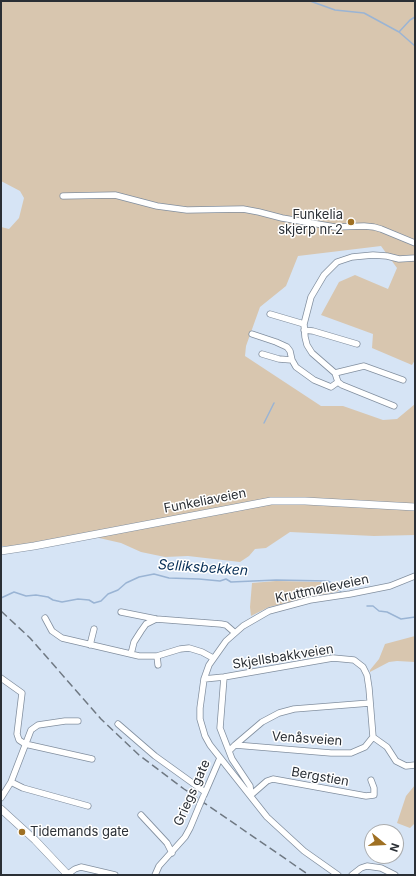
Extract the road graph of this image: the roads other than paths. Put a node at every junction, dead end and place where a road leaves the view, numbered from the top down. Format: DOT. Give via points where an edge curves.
graph roads {
  1 [pos="63,196"];
  2 [pos="415,243"];
  3 [pos="415,258"];
  4 [pos="270,314"];
  5 [pos="304,327"];
  6 [pos="252,334"];
  7 [pos="357,344"];
  8 [pos="262,354"];
  9 [pos="292,360"];
  10 [pos="335,373"];
  11 [pos="403,380"];
  12 [pos="338,382"];
  13 [pos="394,406"];
  14 [pos="415,507"];
  15 [pos="1,551"];
  16 [pos="415,576"];
  17 [pos="121,612"];
  18 [pos="45,618"];
  19 [pos="156,619"];
  20 [pos="94,629"];
  21 [pos="234,632"];
  22 [pos="90,645"];
  23 [pos="131,654"];
  24 [pos="157,656"];
  25 [pos="213,658"];
  26 [pos="158,665"];
  27 [pos="224,677"];
  28 [pos="1,678"];
  29 [pos="204,679"];
  30 [pos="370,703"];
  31 [pos="78,720"];
  32 [pos="118,724"];
  33 [pos="373,737"];
  34 [pos="25,744"];
  35 [pos="236,745"];
  36 [pos="229,752"];
  37 [pos="220,758"];
  38 [pos="92,759"];
  39 [pos="415,766"];
  40 [pos="371,780"];
  41 [pos="12,782"];
  42 [pos="204,795"];
  43 [pos="251,795"];
  44 [pos="1,798"];
  45 [pos="88,806"];
  46 [pos="1,809"];
  47 [pos="141,815"];
  48 [pos="172,853"];
  49 [pos="68,875"];
  50 [pos="115,875"];
  51 [pos="155,875"];
  52 [pos="338,875"];
  53 [pos="352,875"];
  54 [pos="395,875"];
  1 -- 2 [label="street" via="115,195 157,206 187,210 243,209 335,227 374,227"];
  3 -- 5 [label="street" via="399,259 373,255 352,257 337,262 324,275 311,297"];
  4 -- 5 [label="street"];
  5 -- 7 [label="street"];
  5 -- 10 [label="street" via="307,345 312,353"];
  6 -- 9 [label="street" via="287,347"];
  8 -- 9 [label="street"];
  9 -- 12 [label="street" via="299,370 320,383 331,387"];
  10 -- 11 [label="street" via="364,366"];
  10 -- 12 [label="street"];
  12 -- 13 [label="street"];
  14 -- 15 [label="street, Funkeliaveien" via="271,501"];
  16 -- 21 [label="street, Kruttmølleveien" via="390,586 276,608"];
  17 -- 19 [label="street"];
  18 -- 22 [label="street" via="52,631 60,637"];
  19 -- 21 [label="street" via="221,624"];
  19 -- 23 [label="street" via="146,624 134,642"];
  20 -- 22 [label="street"];
  21 -- 25 [label="street, Kruttmølleveien"];
  22 -- 23 [label="street"];
  23 -- 24 [label="street"];
  24 -- 25 [label="street" via="189,648"];
  24 -- 26 [label="street"];
  25 -- 29 [label="street, Kruttmølleveien"];
  27 -- 29 [label="street, Skjellsbakkveien"];
  27 -- 30 [label="street, Skjellsbakkveien" via="333,658 354,660 363,667 367,675"];
  27 -- 36 [label="street" via="220,728"];
  28 -- 34 [label="street" via="22,693 17,734 19,740"];
  29 -- 37 [label="street, Kruttmølleveien" via="200,719 205,736"];
  30 -- 33 [label="street, Skjellsbakkveien"];
  30 -- 35 [label="street" via="294,709 279,713 262,722"];
  31 -- 34 [label="street" via="38,725 31,730"];
  32 -- 42 [label="street"];
  33 -- 35 [label="street, Venåsveien" via="364,747 351,753"];
  33 -- 39 [label="street" via="387,747 396,762"];
  34 -- 38 [label="street"];
  34 -- 41 [label="street"];
  35 -- 36 [label="street"];
  36 -- 43 [label="street" via="250,786"];
  37 -- 42 [label="street, Griegs gate"];
  37 -- 43 [label="street, Kruttmølleveien"];
  40 -- 43 [label="street, Bergstien" via="374,795 366,796 273,779 266,781"];
  41 -- 44 [label="street"];
  41 -- 45 [label="street" via="23,788"];
  42 -- 48 [label="street, Griegs gate, bridge" via="185,837"];
  43 -- 52 [label="street" via="267,818"];
  46 -- 49 [label="street"];
  47 -- 48 [label="street" via="167,843"];
  48 -- 51 [label="street, Griegs gate" via="159,866"];
  49 -- 50 [label="street" via="81,867"];
  53 -- 54 [label="street" via="367,866 381,868"];
}
